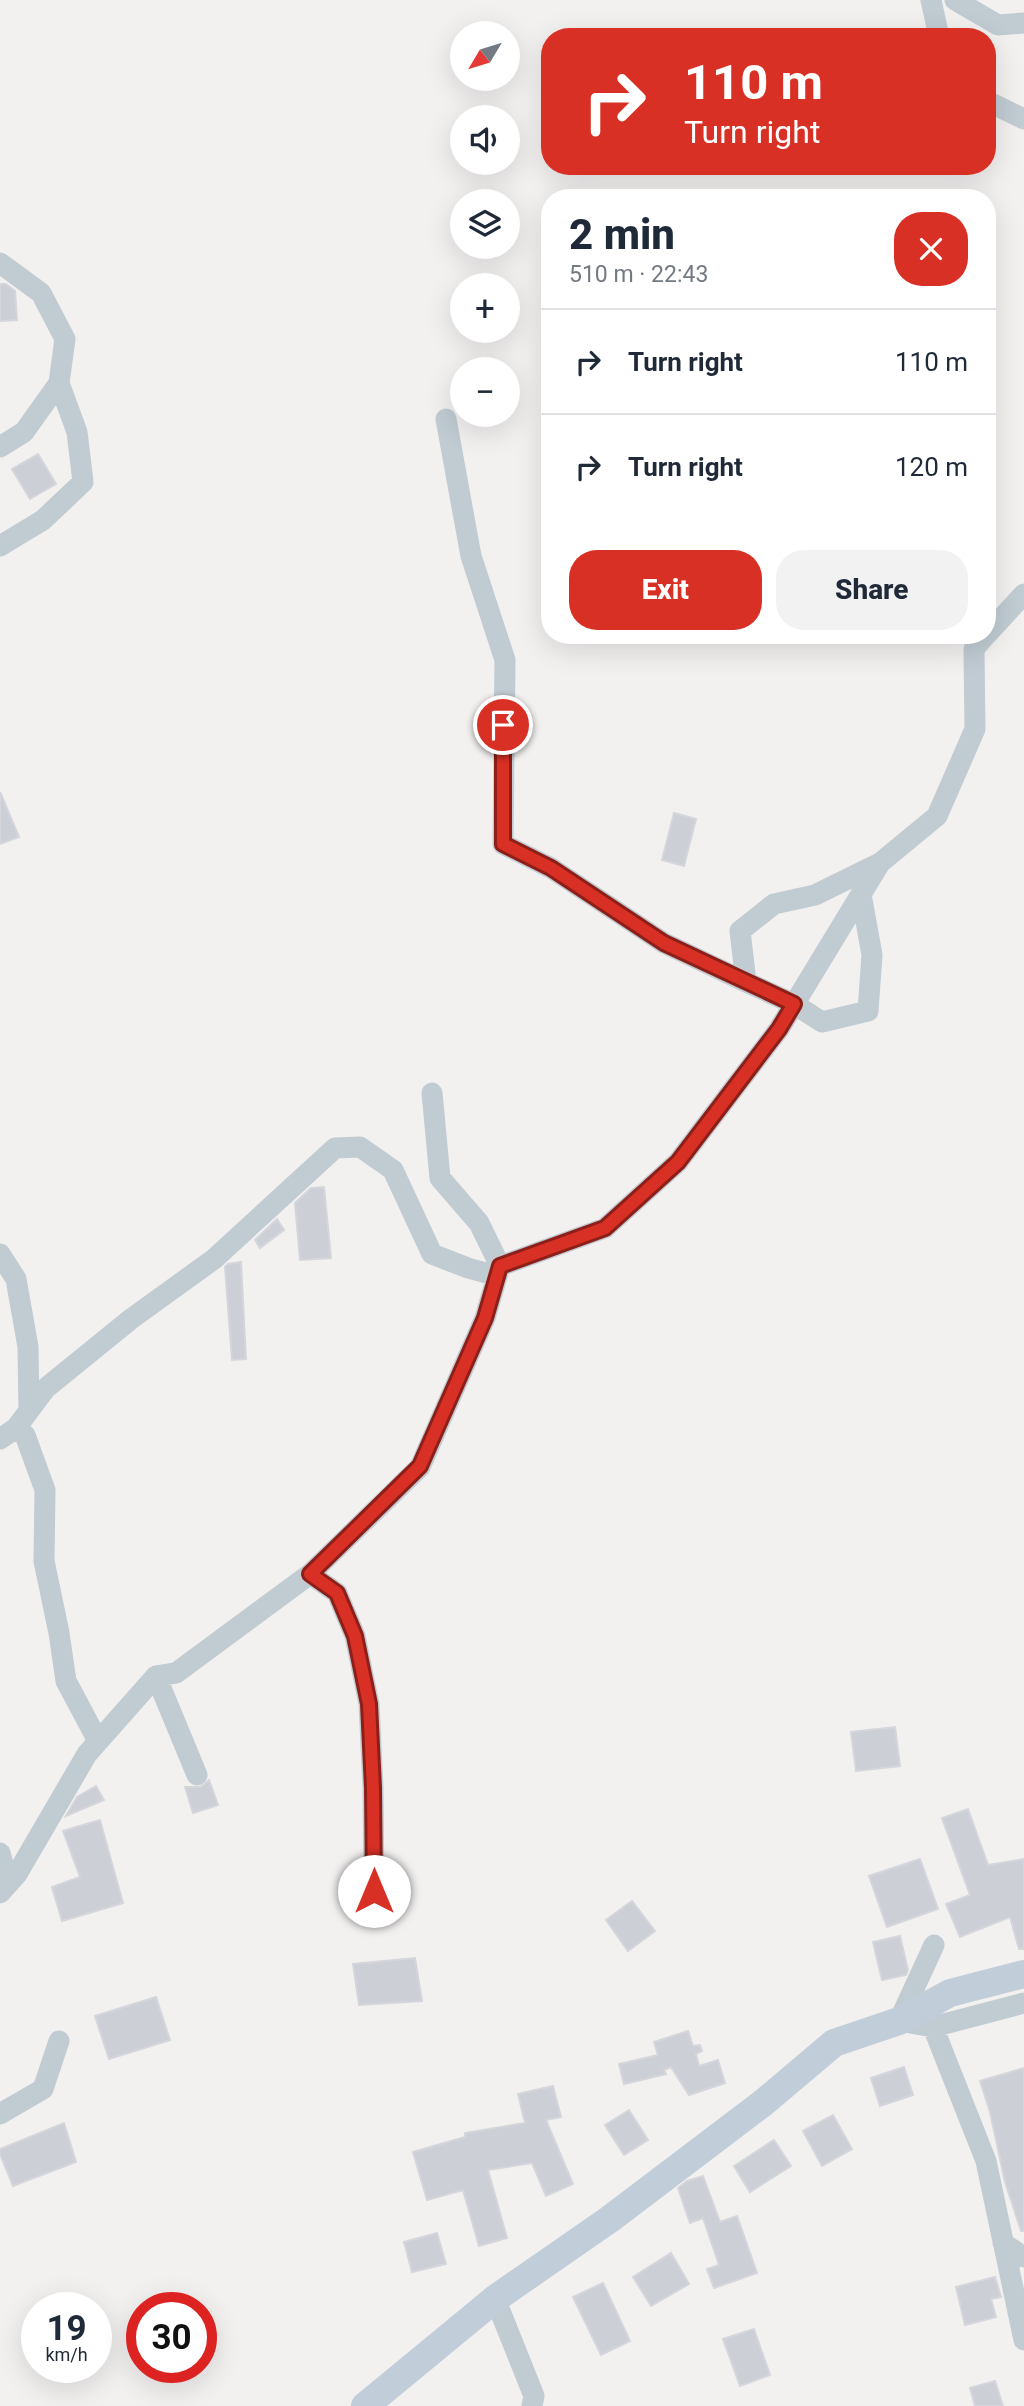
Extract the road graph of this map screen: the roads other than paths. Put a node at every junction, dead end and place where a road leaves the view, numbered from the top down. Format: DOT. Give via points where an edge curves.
graph roads {
  1 [pos="931,0"];
  2 [pos="956,0"];
  3 [pos="1024,23"];
  4 [pos="937,28"];
  5 [pos="996,105"];
  6 [pos="1024,119"];
  7 [pos="0,263"];
  8 [pos="60,383"];
  9 [pos="446,419"];
  10 [pos="0,447"];
  11 [pos="0,546"];
  12 [pos="1024,593"];
  13 [pos="996,625"];
  14 [pos="979,644"];
  15 [pos="880,863"];
  16 [pos="861,894"];
  17 [pos="746,982"];
  18 [pos="794,1004"];
  19 [pos="432,1093"];
  20 [pos="0,1254"];
  21 [pos="499,1271"];
  22 [pos="29,1410"];
  23 [pos="8,1434"];
  24 [pos="310,1574"];
  25 [pos="156,1676"];
  26 [pos="98,1741"];
  27 [pos="197,1775"];
  28 [pos="0,1853"];
  29 [pos="4,1888"];
  30 [pos="374,1891"];
  31 [pos="934,1945"];
  32 [pos="1024,1974"];
  33 [pos="1024,2003"];
  34 [pos="898,2021"];
  35 [pos="933,2027"];
  36 [pos="60,2041"];
  37 [pos="0,2114"];
  38 [pos="1003,2243"];
  39 [pos="1024,2257"];
  40 [pos="500,2311"];
  41 [pos="1024,2340"];
  42 [pos="383,2405"];
  43 [pos="532,2406"];
  1 -- 4 [label="street"];
  2 -- 3 [label="street" via="998,25"];
  5 -- 6 [label="street"];
  7 -- 8 [label="street" via="41,293 65,339"];
  8 -- 10 [label="street" via="24,432"];
  8 -- 11 [label="street" via="77,432 83,482 43,520"];
  9 -- 17 [label="street" via="471,556 505,660 503,844 551,868 664,943"];
  12 -- 13 [label="street"];
  14 -- 15 [label="street" via="974,649 975,729 937,816"];
  15 -- 16 [label="street"];
  15 -- 17 [label="street" via="815,895 774,904 740,931"];
  16 -- 18 [label="street"];
  16 -- 18 [label="street" via="872,955 868,1011 822,1022"];
  17 -- 18 [label="street"];
  18 -- 21 [label="street" via="678,1162 605,1228"];
  19 -- 21 [label="street" via="440,1178 479,1223"];
  20 -- 22 [label="street" via="16,1279 28,1347"];
  21 -- 22 [label="street" via="468,1268 432,1254 393,1170 360,1147 335,1148 214,1259 46,1388"];
  21 -- 24 [label="street" via="485,1318 420,1466"];
  22 -- 23 [label="street"];
  23 -- 26 [label="street" via="25,1435 45,1490 44,1561 66,1681"];
  24 -- 25 [label="street" via="176,1673"];
  24 -- 30 [label="street" via="337,1593 355,1636 369,1704"];
  25 -- 26 [label="street"];
  25 -- 27 [label="street"];
  26 -- 29 [label="street"];
  28 -- 29 [label="street"];
  31 -- 34 [label="street"];
  32 -- 34 [label="street" via="950,1993"];
  33 -- 35 [label="street"];
  34 -- 35 [label="street"];
  34 -- 42 [label="street" via="834,2043 621,2211 496,2298"];
  35 -- 38 [label="street" via="986,2161"];
  36 -- 37 [label="street" via="43,2089"];
  38 -- 39 [label="street"];
  38 -- 41 [label="street"];
  40 -- 43 [label="street" via="534,2396"];
}
